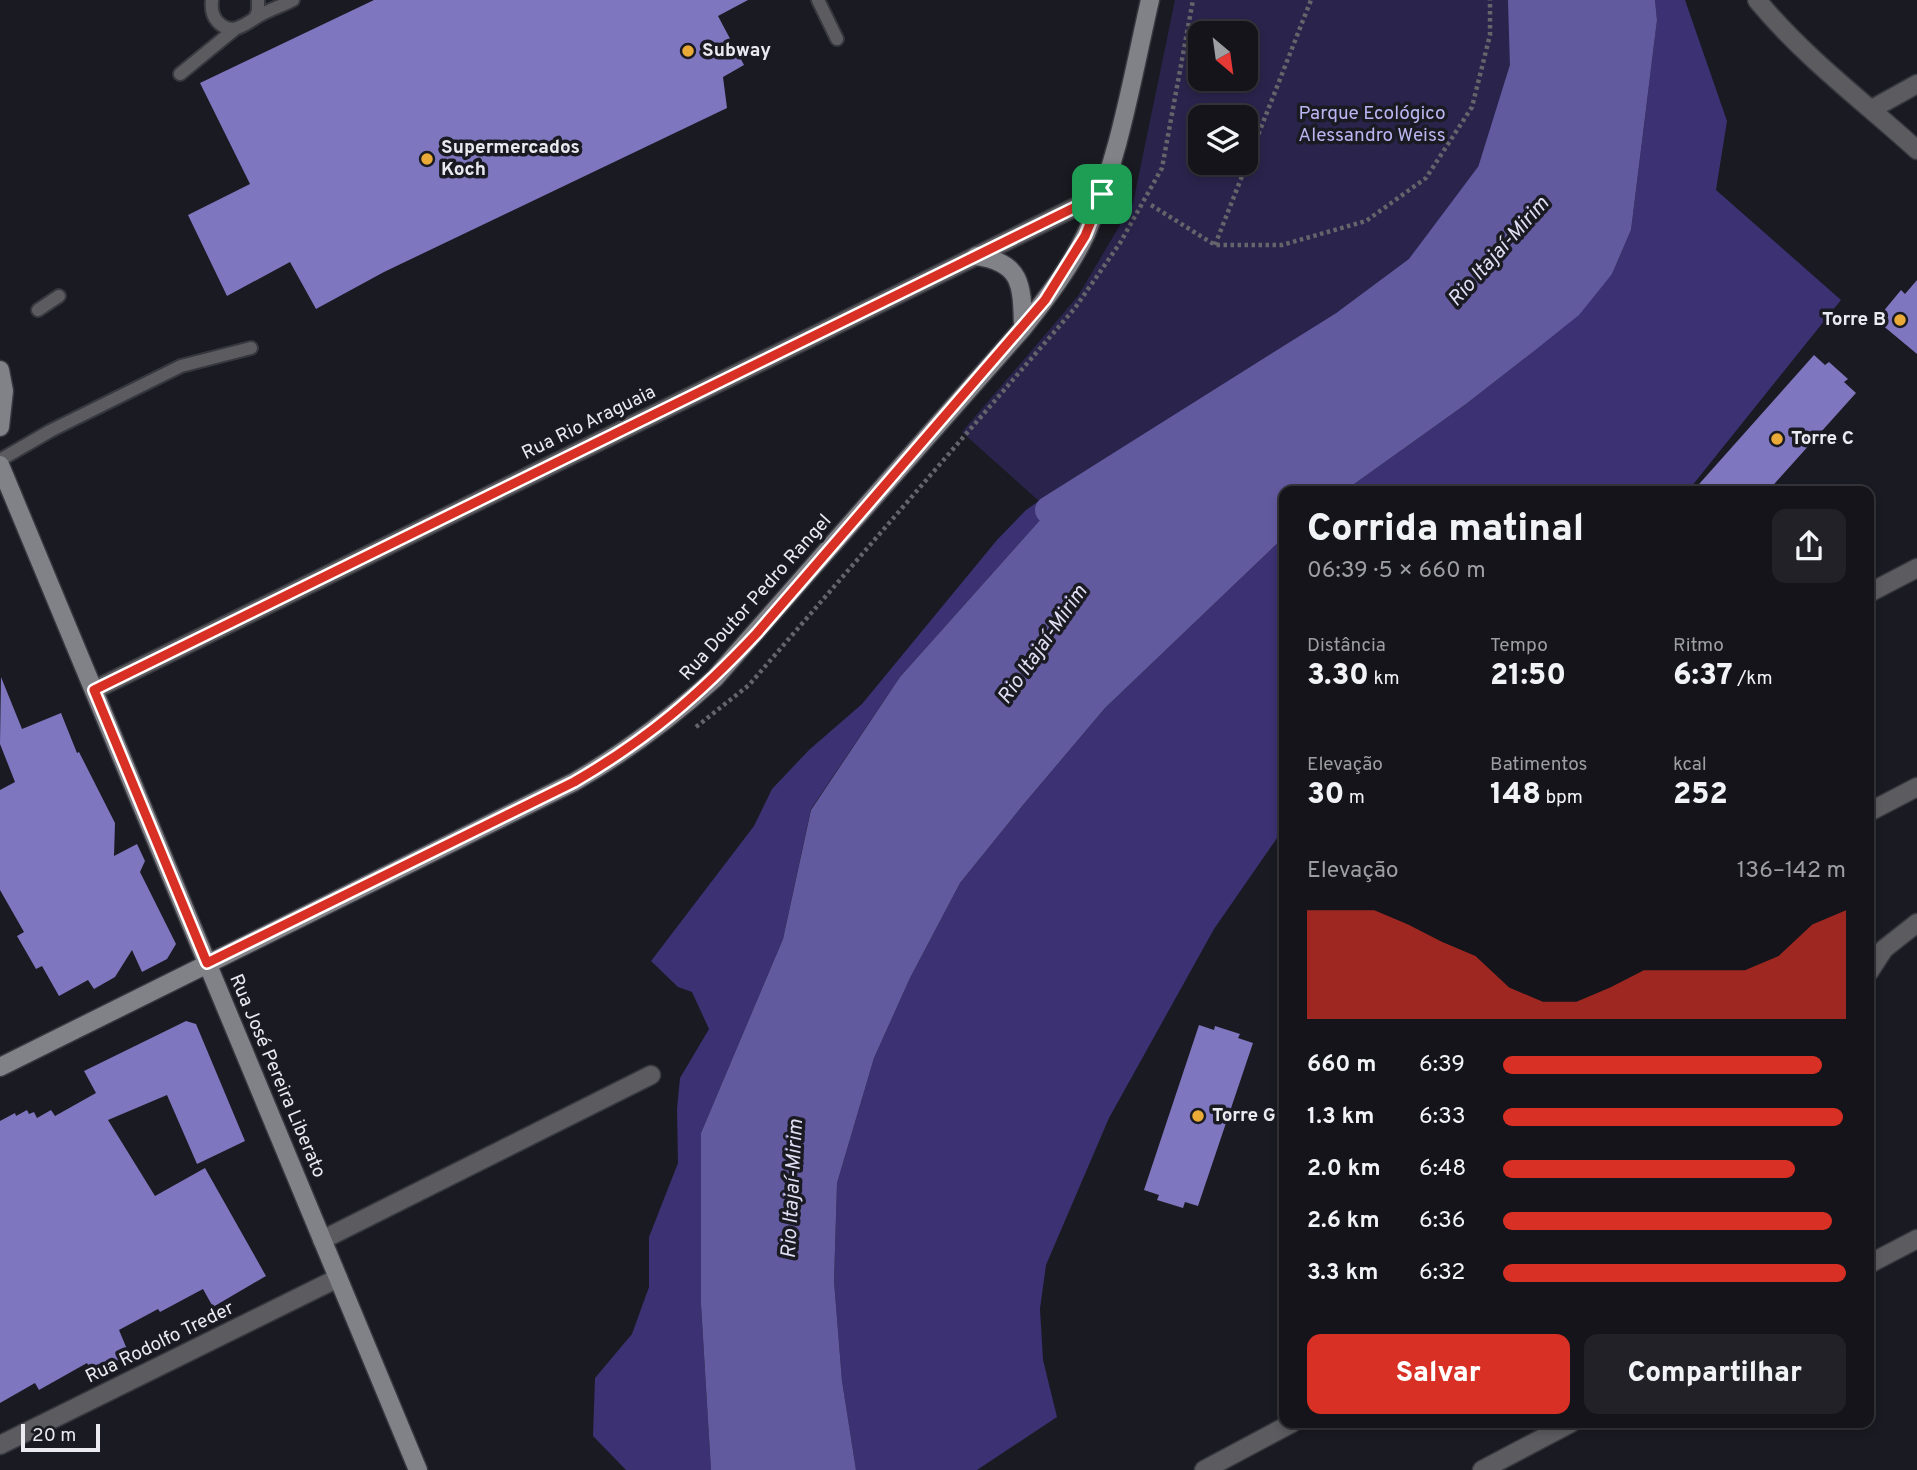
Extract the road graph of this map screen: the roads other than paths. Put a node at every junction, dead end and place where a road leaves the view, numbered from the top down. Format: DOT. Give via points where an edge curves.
graph roads {
  1 [pos="212,0"];
  2 [pos="258,0"];
  3 [pos="293,0"];
  4 [pos="817,0"];
  5 [pos="1150,0"];
  6 [pos="1757,0"];
  7 [pos="255,19"];
  8 [pos="235,29"];
  9 [pos="837,39"];
  10 [pos="180,74"];
  11 [pos="1917,84"];
  12 [pos="1872,109"];
  13 [pos="1917,150"];
  14 [pos="1102,194"];
  15 [pos="976,256"];
  16 [pos="59,296"];
  17 [pos="38,310"];
  18 [pos="1023,328"];
  19 [pos="251,348"];
  20 [pos="0,370"];
  21 [pos="0,427"];
  22 [pos="0,462"];
  23 [pos="1917,568"];
  24 [pos="1874,590"];
  25 [pos="94,690"];
  26 [pos="1917,787"];
  27 [pos="1874,809"];
  28 [pos="1917,923"];
  29 [pos="207,963"];
  30 [pos="1874,964"];
  31 [pos="0,1067"];
  32 [pos="651,1075"];
  33 [pos="1917,1239"];
  34 [pos="322,1240"];
  35 [pos="1874,1261"];
  36 [pos="338,1278"];
  37 [pos="1283,1428"];
  38 [pos="1562,1428"];
  39 [pos="0,1446"];
  40 [pos="418,1470"];
  41 [pos="1204,1470"];
  42 [pos="1482,1470"];
  1 -- 8 [label="lane" via="215,19"];
  2 -- 7 [label="lane"];
  3 -- 7 [label="lane"];
  4 -- 9 [label="lane"];
  5 -- 14 [label="main road, Rua Doutor Pedro Rangel"];
  6 -- 12 [label="street" via="1815,62"];
  7 -- 8 [label="lane"];
  8 -- 10 [label="lane"];
  11 -- 12 [label="street"];
  12 -- 13 [label="street"];
  14 -- 15 [label="street, Rua Rio Araguaia"];
  14 -- 18 [label="main road, Rua Doutor Pedro Rangel" via="1066,269"];
  15 -- 18 [label="main road" via="996,258 1015,277 1022,290"];
  15 -- 25 [label="street, Rua Rio Araguaia"];
  16 -- 17 [label="lane"];
  18 -- 29 [label="main road, Rua Doutor Pedro Rangel" via="757,633 667,721 574,782"];
  19 -- 22 [label="lane" via="181,366 50,431"];
  20 -- 21 [label="main road" via="4,391"];
  22 -- 25 [label="main road, Rua José Pereira Liberato"];
  23 -- 24 [label="street"];
  25 -- 29 [label="main road, Rua José Pereira Liberato"];
  26 -- 27 [label="street"];
  28 -- 30 [label="street" via="1884,949"];
  29 -- 31 [label="main road, Rua Doutor Pedro Rangel"];
  29 -- 34 [label="main road, Rua José Pereira Liberato"];
  32 -- 34 [label="street"];
  33 -- 35 [label="street"];
  34 -- 36 [label="main road, Rua José Pereira Liberato"];
  36 -- 39 [label="street, Rua Rodolfo Treder"];
  36 -- 40 [label="main road, Rua José Pereira Liberato"];
  37 -- 41 [label="street"];
  38 -- 42 [label="street"];
}
